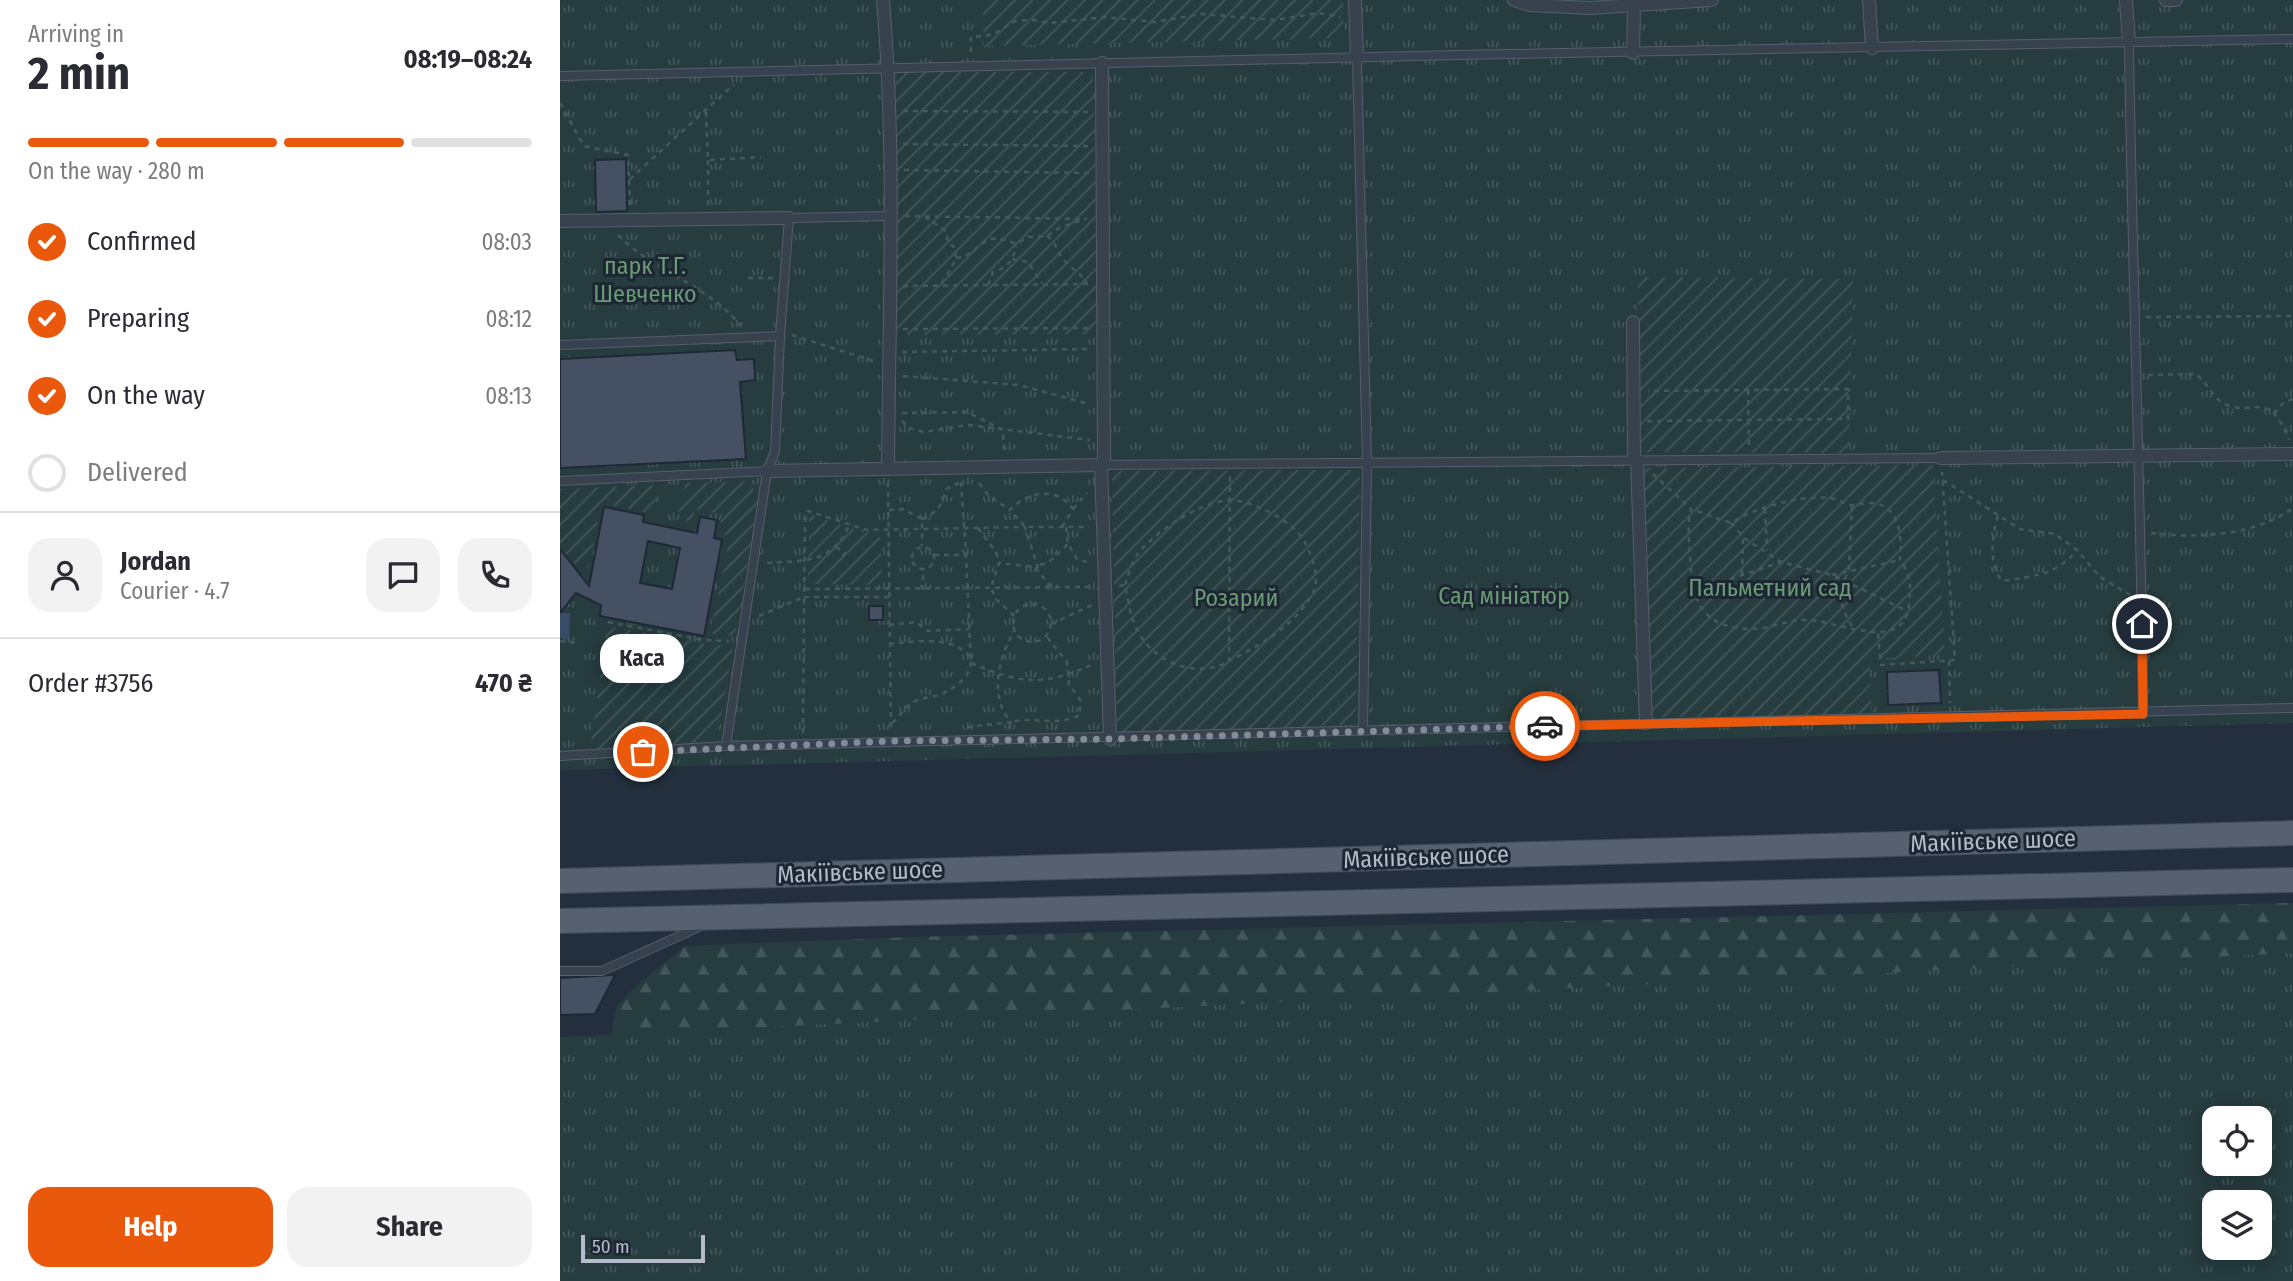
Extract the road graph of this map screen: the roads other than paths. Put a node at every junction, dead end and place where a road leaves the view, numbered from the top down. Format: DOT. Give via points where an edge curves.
graph roads {
  1 [pos="883,0"];
  2 [pos="1354,0"];
  3 [pos="1514,0"];
  4 [pos="1712,0"];
  5 [pos="1869,0"];
  6 [pos="2118,0"];
  7 [pos="2128,0"];
  8 [pos="2166,0"];
  9 [pos="2176,0"];
  10 [pos="1634,6"];
  11 [pos="2293,39"];
  12 [pos="2129,42"];
  13 [pos="1872,48"];
  14 [pos="1633,53"];
  15 [pos="1357,60"];
  16 [pos="1102,63"];
  17 [pos="888,67"];
  18 [pos="560,76"];
  19 [pos="890,216"];
  20 [pos="789,218"];
  21 [pos="560,220"];
  22 [pos="1633,322"];
  23 [pos="780,334"];
  24 [pos="560,345"];
  25 [pos="2290,454"];
  26 [pos="2139,457"];
  27 [pos="1941,458"];
  28 [pos="1636,460"];
  29 [pos="1367,463"];
  30 [pos="1102,464"];
  31 [pos="888,468"];
  32 [pos="767,471"];
  33 [pos="560,481"];
  34 [pos="2293,708"];
  35 [pos="2143,714"];
  36 [pos="1646,723"];
  37 [pos="1363,732"];
  38 [pos="1111,739"];
  39 [pos="726,746"];
  40 [pos="560,756"];
  41 [pos="2293,833"];
  42 [pos="2293,880"];
  43 [pos="560,881"];
  44 [pos="721,918"];
  45 [pos="560,921"];
  46 [pos="560,971"];
  1 -- 17 [label="street"];
  2 -- 15 [label="street"];
  3 -- 10 [label="street" via="1553,7"];
  4 -- 10 [label="street"];
  5 -- 13 [label="street"];
  6 -- 7 [label="street"];
  7 -- 12 [label="street"];
  8 -- 9 [label="street"];
  10 -- 14 [label="street"];
  11 -- 12 [label="lane"];
  12 -- 13 [label="lane"];
  12 -- 26 [label="lane"];
  13 -- 14 [label="lane"];
  14 -- 15 [label="lane"];
  15 -- 16 [label="lane"];
  15 -- 29 [label="lane"];
  16 -- 17 [label="lane"];
  16 -- 30 [label="street" via="1101,219 1094,284 1102,328"];
  17 -- 18 [label="lane"];
  17 -- 19 [label="street"];
  19 -- 20 [label="lane"];
  19 -- 31 [label="street"];
  20 -- 21 [label="street"];
  20 -- 23 [label="lane"];
  22 -- 28 [label="street"];
  23 -- 24 [label="lane"];
  23 -- 32 [label="lane" via="775,452"];
  25 -- 26 [label="street"];
  26 -- 27 [label="street"];
  26 -- 35 [label="lane"];
  27 -- 28 [label="lane"];
  28 -- 29 [label="lane"];
  28 -- 36 [label="street"];
  29 -- 30 [label="lane"];
  29 -- 37 [label="lane"];
  30 -- 31 [label="street"];
  30 -- 38 [label="street"];
  31 -- 32 [label="street"];
  32 -- 33 [label="lane"];
  32 -- 39 [label="lane"];
  34 -- 35 [label="lane"];
  35 -- 36 [label="lane"];
  36 -- 37 [label="lane"];
  37 -- 38 [label="lane"];
  38 -- 39 [label="lane"];
  39 -- 40 [label="lane"];
  41 -- 43 [label="main road, Макіївське шосе"];
  42 -- 44 [label="main road, Макіївське шосе"];
  44 -- 45 [label="main road, Макіївське шосе"];
  44 -- 46 [label="lane" via="602,971"];
}
